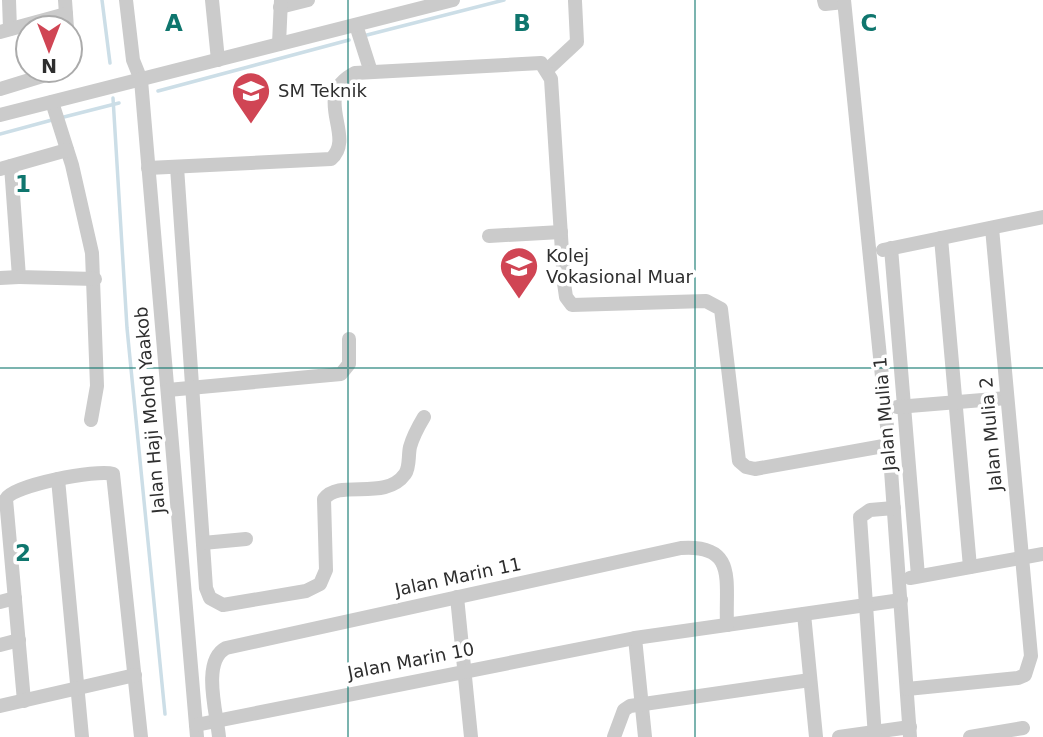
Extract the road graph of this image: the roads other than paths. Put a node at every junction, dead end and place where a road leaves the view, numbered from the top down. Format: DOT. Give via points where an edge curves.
graph roads {
  1 [pos="9,0"];
  2 [pos="126,0"];
  3 [pos="212,0"];
  4 [pos="308,0"];
  5 [pos="453,0"];
  6 [pos="824,0"];
  7 [pos="575,1"];
  8 [pos="844,1"];
  9 [pos="280,4"];
  10 [pos="396,7"];
  11 [pos="356,25"];
  12 [pos="5,30"];
  13 [pos="279,44"];
  14 [pos="218,60"];
  15 [pos="548,69"];
  16 [pos="371,72"];
  17 [pos="141,80"];
  18 [pos="54,107"];
  19 [pos="0,115"];
  20 [pos="67,149"];
  21 [pos="177,167"];
  22 [pos="5,168"];
  23 [pos="148,168"];
  24 [pos="1043,217"];
  25 [pos="992,228"];
  26 [pos="561,232"];
  27 [pos="489,236"];
  28 [pos="941,238"];
  29 [pos="891,248"];
  30 [pos="869,252"];
  31 [pos="19,277"];
  32 [pos="0,278"];
  33 [pos="95,279"];
  34 [pos="349,339"];
  35 [pos="192,387"];
  36 [pos="168,390"];
  37 [pos="1007,398"];
  38 [pos="955,402"];
  39 [pos="904,406"];
  40 [pos="885,409"];
  41 [pos="424,418"];
  42 [pos="91,420"];
  43 [pos="889,445"];
  44 [pos="58,479"];
  45 [pos="894,508"];
  46 [pos="246,539"];
  47 [pos="203,543"];
  48 [pos="1043,554"];
  49 [pos="1022,558"];
  50 [pos="970,567"];
  51 [pos="918,576"];
  52 [pos="900,579"];
  53 [pos="457,597"];
  54 [pos="15,598"];
  55 [pos="901,600"];
  56 [pos="0,602"];
  57 [pos="866,605"];
  58 [pos="804,614"];
  59 [pos="727,625"];
  60 [pos="635,638"];
  61 [pos="19,640"];
  62 [pos="0,645"];
  63 [pos="464,670"];
  64 [pos="135,675"];
  65 [pos="810,680"];
  66 [pos="78,688"];
  67 [pos="907,690"];
  68 [pos="24,701"];
  69 [pos="642,703"];
  70 [pos="0,706"];
  71 [pos="218,721"];
  72 [pos="1023,728"];
  73 [pos="197,731"];
  74 [pos="910,732"];
  75 [pos="874,735"];
  76 [pos="82,737"];
  77 [pos="141,737"];
  78 [pos="219,737"];
  79 [pos="471,737"];
  80 [pos="614,737"];
  81 [pos="645,737"];
  82 [pos="816,737"];
  83 [pos="839,737"];
  84 [pos="970,737"];
  1 -- 12 [label="street"];
  2 -- 17 [label="street, Jalan Haji Mohd Yaakob" via="133,60"];
  3 -- 14 [label="street"];
  4 -- 9 [label="street"];
  5 -- 10 [label="street"];
  6 -- 8 [label="street" via="825,4"];
  7 -- 15 [label="street" via="577,42"];
  8 -- 30 [label="street"];
  9 -- 13 [label="street"];
  10 -- 11 [label="street"];
  11 -- 13 [label="street"];
  11 -- 16 [label="street"];
  13 -- 14 [label="street"];
  14 -- 17 [label="street"];
  15 -- 16 [label="street" via="531,62"];
  15 -- 26 [label="street"];
  16 -- 21 [label="street" via="355,73 337,87 339,148 331,159"];
  17 -- 18 [label="street"];
  17 -- 23 [label="street, Jalan Haji Mohd Yaakob"];
  18 -- 19 [label="street"];
  18 -- 20 [label="street"];
  20 -- 22 [label="street"];
  20 -- 33 [label="street"];
  21 -- 23 [label="street"];
  21 -- 35 [label="street"];
  22 -- 31 [label="street"];
  23 -- 36 [label="street, Jalan Haji Mohd Yaakob"];
  24 -- 25 [label="street"];
  25 -- 28 [label="street"];
  25 -- 37 [label="street, Jalan Mulia 2"];
  26 -- 27 [label="street"];
  26 -- 43 [label="street" via="566,297 572,305 706,301 721,309 739,461 746,467"];
  28 -- 29 [label="street"];
  28 -- 38 [label="street"];
  29 -- 30 [label="street"];
  29 -- 39 [label="street, Jalan Mulia 1"];
  30 -- 40 [label="street"];
  31 -- 32 [label="street"];
  31 -- 33 [label="street"];
  33 -- 42 [label="street" via="97,386"];
  34 -- 35 [label="street" via="349,364 341,374"];
  35 -- 36 [label="street"];
  35 -- 47 [label="street"];
  36 -- 73 [label="street, Jalan Haji Mohd Yaakob"];
  37 -- 38 [label="street"];
  37 -- 49 [label="street, Jalan Mulia 2"];
  38 -- 39 [label="street"];
  38 -- 50 [label="street"];
  39 -- 40 [label="street"];
  39 -- 51 [label="street, Jalan Mulia 1"];
  40 -- 43 [label="street"];
  41 -- 47 [label="street" via="412,440 405,474 394,484 337,492 324,499 326,570 314,588 223,605 215,602 206,588"];
  43 -- 45 [label="street"];
  44 -- 54 [label="street" via="15,491 6,499"];
  44 -- 64 [label="street" via="108,472 116,480"];
  44 -- 66 [label="street"];
  45 -- 52 [label="street"];
  45 -- 57 [label="street" via="870,510 860,517"];
  46 -- 47 [label="street"];
  48 -- 49 [label="street"];
  49 -- 50 [label="street"];
  49 -- 67 [label="street, Jalan Mulia 2" via="1031,656 1025,675"];
  50 -- 51 [label="street"];
  51 -- 52 [label="street"];
  52 -- 55 [label="street"];
  53 -- 59 [label="street, Jalan Marin 11" via="700,547 716,551 724,562"];
  53 -- 63 [label="street"];
  53 -- 71 [label="street, Jalan Marin 11" via="218,652 213,676"];
  54 -- 56 [label="street"];
  54 -- 61 [label="street"];
  55 -- 57 [label="street, Jalan Marin 10"];
  55 -- 67 [label="street"];
  57 -- 58 [label="street, Jalan Marin 10"];
  57 -- 75 [label="street"];
  58 -- 59 [label="street, Jalan Marin 10"];
  58 -- 65 [label="street"];
  59 -- 60 [label="street, Jalan Marin 10"];
  60 -- 63 [label="street, Jalan Marin 10"];
  60 -- 69 [label="street"];
  61 -- 62 [label="street"];
  61 -- 68 [label="street"];
  63 -- 71 [label="street, Jalan Marin 10"];
  63 -- 79 [label="street"];
  64 -- 66 [label="street"];
  64 -- 77 [label="street"];
  65 -- 69 [label="street"];
  65 -- 82 [label="street"];
  66 -- 68 [label="street"];
  66 -- 76 [label="street"];
  67 -- 74 [label="street"];
  68 -- 70 [label="street"];
  69 -- 80 [label="street" via="624,710"];
  69 -- 81 [label="street"];
  71 -- 73 [label="street, Jalan Marin 10"];
  71 -- 78 [label="street, Jalan Marin 11"];
  72 -- 84 [label="street"];
  74 -- 75 [label="street"];
  75 -- 83 [label="street"];
}
